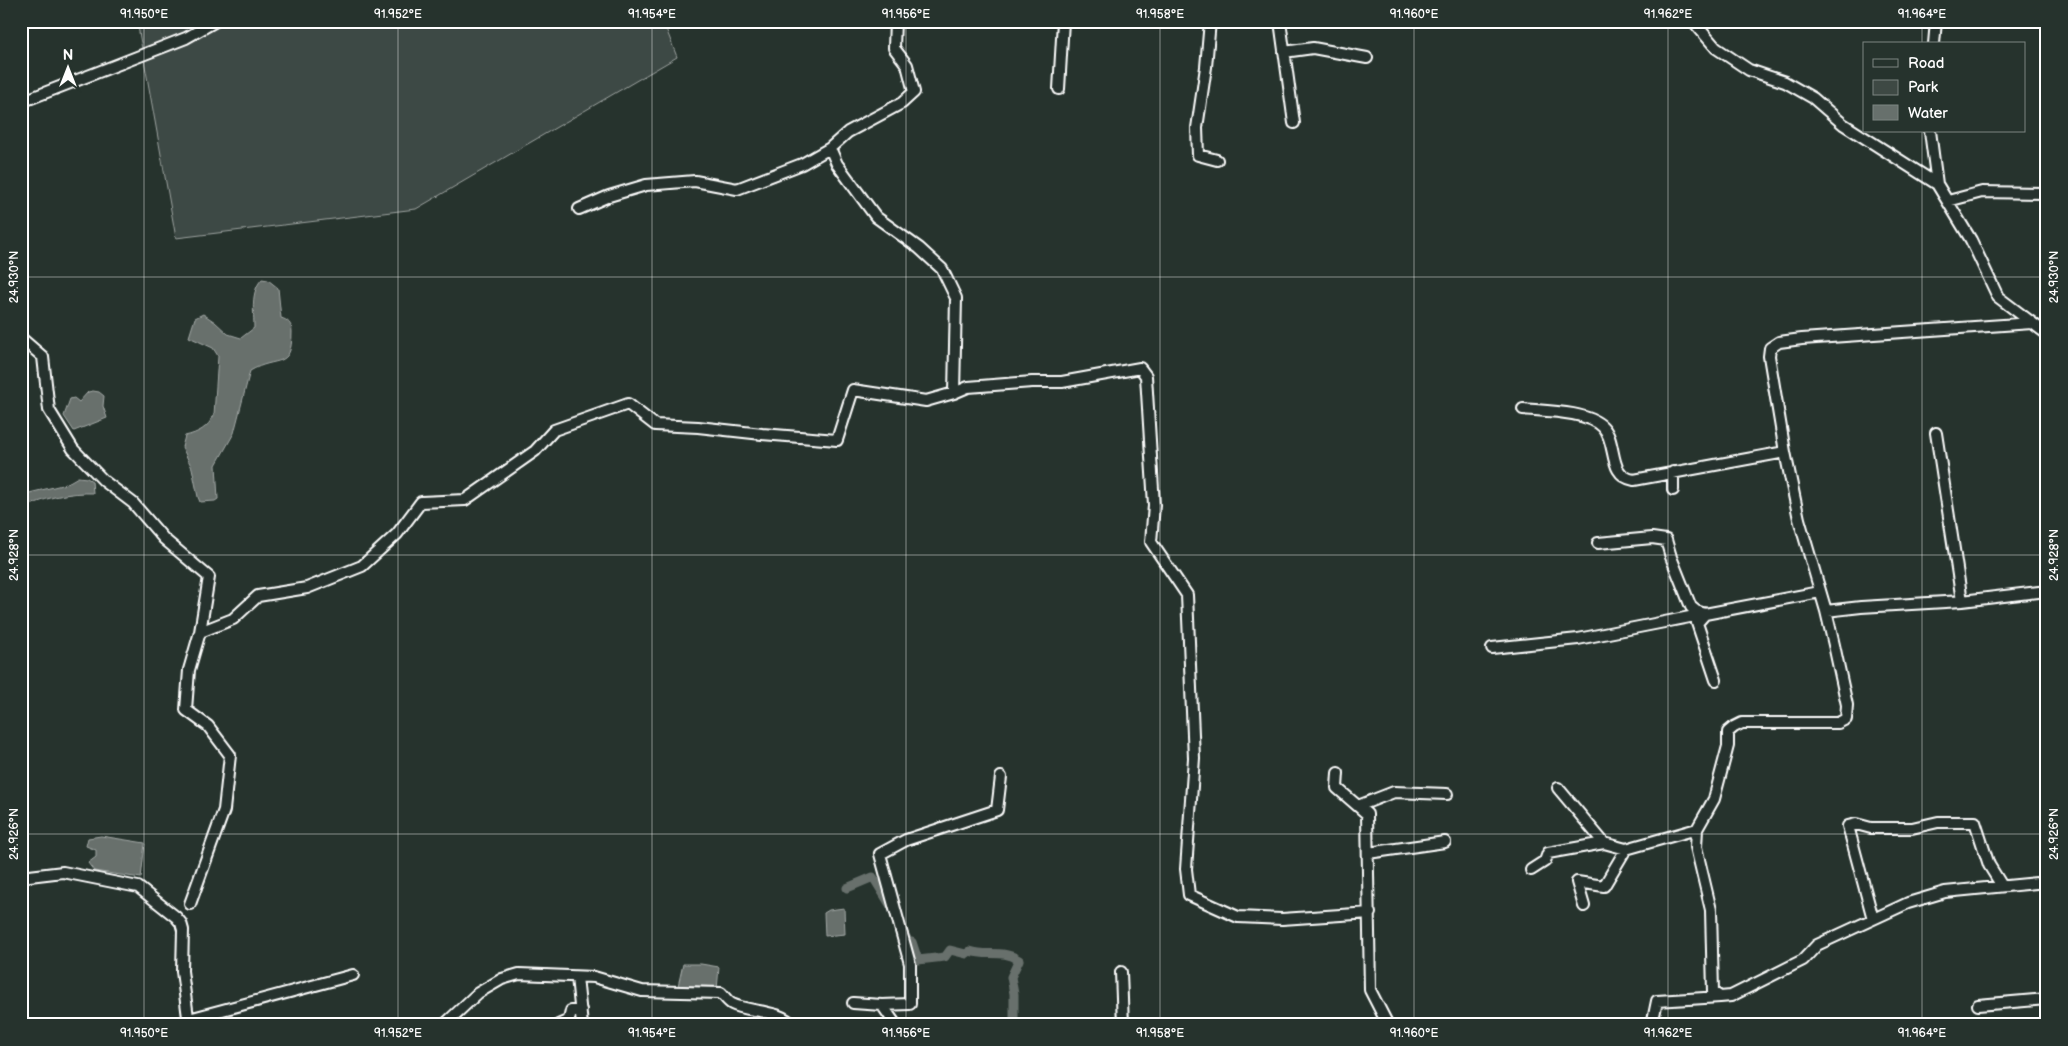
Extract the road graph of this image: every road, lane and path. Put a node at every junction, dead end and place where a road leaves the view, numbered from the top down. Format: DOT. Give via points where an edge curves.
graph roads {
  1 [pos="216,21"];
  2 [pos="894,21"];
  3 [pos="1063,21"];
  4 [pos="1210,21"];
  5 [pos="1280,21"];
  6 [pos="1693,21"];
  7 [pos="1936,21"];
  8 [pos="1934,42"];
  9 [pos="1284,52"];
  10 [pos="1367,58"];
  11 [pos="1059,89"];
  12 [pos="21,102"];
  13 [pos="1294,123"];
  14 [pos="1930,132"];
  15 [pos="830,148"];
  16 [pos="1217,160"];
  17 [pos="1937,184"];
  18 [pos="2047,193"];
  19 [pos="1948,200"];
  20 [pos="579,209"];
  21 [pos="2032,323"];
  22 [pos="2047,334"];
  23 [pos="21,338"];
  24 [pos="954,393"];
  25 [pos="1523,409"];
  26 [pos="1936,433"];
  27 [pos="1785,452"];
  28 [pos="1672,472"];
  29 [pos="1673,490"];
  30 [pos="1598,543"];
  31 [pos="2047,591"];
  32 [pos="1820,592"];
  33 [pos="1962,601"];
  34 [pos="1826,612"];
  35 [pos="1706,614"];
  36 [pos="200,632"];
  37 [pos="1492,648"];
  38 [pos="1716,680"];
  39 [pos="1338,773"];
  40 [pos="1001,777"];
  41 [pos="1558,788"];
  42 [pos="1447,794"];
  43 [pos="1358,806"];
  44 [pos="1698,829"];
  45 [pos="1445,842"];
  46 [pos="1604,843"];
  47 [pos="1626,849"];
  48 [pos="1368,853"];
  49 [pos="1531,870"];
  50 [pos="21,877"];
  51 [pos="2047,882"];
  52 [pos="2002,886"];
  53 [pos="190,904"];
  54 [pos="1584,906"];
  55 [pos="1370,913"];
  56 [pos="1873,918"];
  57 [pos="1121,972"];
  58 [pos="353,975"];
  59 [pos="578,977"];
  60 [pos="1720,997"];
  61 [pos="2047,998"];
  62 [pos="853,1003"];
  63 [pos="882,1005"];
  64 [pos="1978,1005"];
  65 [pos="581,1010"];
  66 [pos="189,1022"];
  67 [pos="444,1025"];
  68 [pos="558,1025"];
  69 [pos="582,1025"];
  70 [pos="792,1025"];
  71 [pos="896,1025"];
  72 [pos="1123,1025"];
  73 [pos="1388,1025"];
  74 [pos="1652,1025"];
  1 -- 12 [label="street" via="186,38"];
  2 -- 15 [label="street" via="894,48 907,65 914,92 902,103 848,132"];
  3 -- 11 [label="street"];
  4 -- 16 [label="street" via="1197,137 1198,155"];
  5 -- 9 [label="street"];
  6 -- 17 [label="street" via="1716,48 1749,70 1785,82 1813,98 1844,124"];
  7 -- 8 [label="street"];
  9 -- 10 [label="street" via="1313,48"];
  9 -- 13 [label="street"];
  14 -- 17 [label="street"];
  15 -- 20 [label="street" via="802,164 737,189 695,182 646,185"];
  15 -- 24 [label="street" via="837,164 876,217 942,270 956,298"];
  17 -- 19 [label="street"];
  18 -- 19 [label="street" via="1982,192"];
  19 -- 21 [label="street" via="1998,298"];
  21 -- 22 [label="street"];
  21 -- 27 [label="street" via="1779,342 1770,348 1769,356"];
  23 -- 36 [label="street" via="43,357 49,410 73,449 104,481 133,503 164,540 209,577"];
  24 -- 36 [label="street" via="926,401 853,390 837,440 655,425 628,404 554,430 535,451 466,500 421,502 397,534 362,566 307,588 258,596 233,619"];
  24 -- 55 [label="street" via="968,387 1062,382 1140,368 1146,376 1154,505 1151,542 1187,595 1194,758 1186,869 1189,895 1238,917 1282,919"];
  25 -- 28 [label="street" via="1568,412 1603,427 1619,472 1625,479"];
  26 -- 33 [label="street"];
  27 -- 28 [label="street"];
  27 -- 32 [label="street" via="1799,519"];
  28 -- 29 [label="street"];
  30 -- 35 [label="street" via="1652,538 1666,540 1691,607"];
  31 -- 33 [label="street"];
  32 -- 34 [label="street"];
  32 -- 35 [label="street"];
  33 -- 34 [label="street"];
  34 -- 44 [label="street" via="1846,705 1846,719 1838,723 1742,723 1734,726 1728,732 1728,746 1714,799"];
  35 -- 37 [label="street" via="1578,639"];
  35 -- 38 [label="street" via="1696,624"];
  36 -- 53 [label="street" via="189,670 186,710 208,726 230,755 224,810"];
  39 -- 43 [label="street" via="1337,788"];
  40 -- 63 [label="street" via="996,810 906,840 880,854 910,964 910,1004"];
  41 -- 46 [label="street"];
  42 -- 43 [label="street" via="1394,792"];
  43 -- 48 [label="street" via="1367,814"];
  44 -- 47 [label="street"];
  44 -- 60 [label="street" via="1696,847 1711,910 1713,992"];
  45 -- 48 [label="street"];
  46 -- 47 [label="street"];
  46 -- 49 [label="street" via="1548,853 1546,861"];
  47 -- 54 [label="street" via="1604,886 1576,882"];
  48 -- 55 [label="street"];
  50 -- 66 [label="street" via="64,872 144,890 181,923 182,971"];
  51 -- 52 [label="street"];
  52 -- 56 [label="street" via="1945,892 1908,902"];
  52 -- 56 [label="street" via="1989,865 1975,822 1938,822 1912,828 1848,826"];
  55 -- 73 [label="street" via="1370,990"];
  56 -- 60 [label="street" via="1817,945 1803,960 1731,996"];
  57 -- 72 [label="street"];
  58 -- 66 [label="street"];
  59 -- 65 [label="street"];
  59 -- 67 [label="street" via="519,974 502,979 478,993"];
  59 -- 70 [label="street" via="594,977 642,991 721,993 732,1004 789,1021"];
  60 -- 74 [label="street" via="1656,1001"];
  61 -- 64 [label="street"];
  62 -- 63 [label="street"];
  63 -- 71 [label="street"];
  65 -- 68 [label="street" via="571,1011 569,1020"];
  65 -- 69 [label="street"];
}
